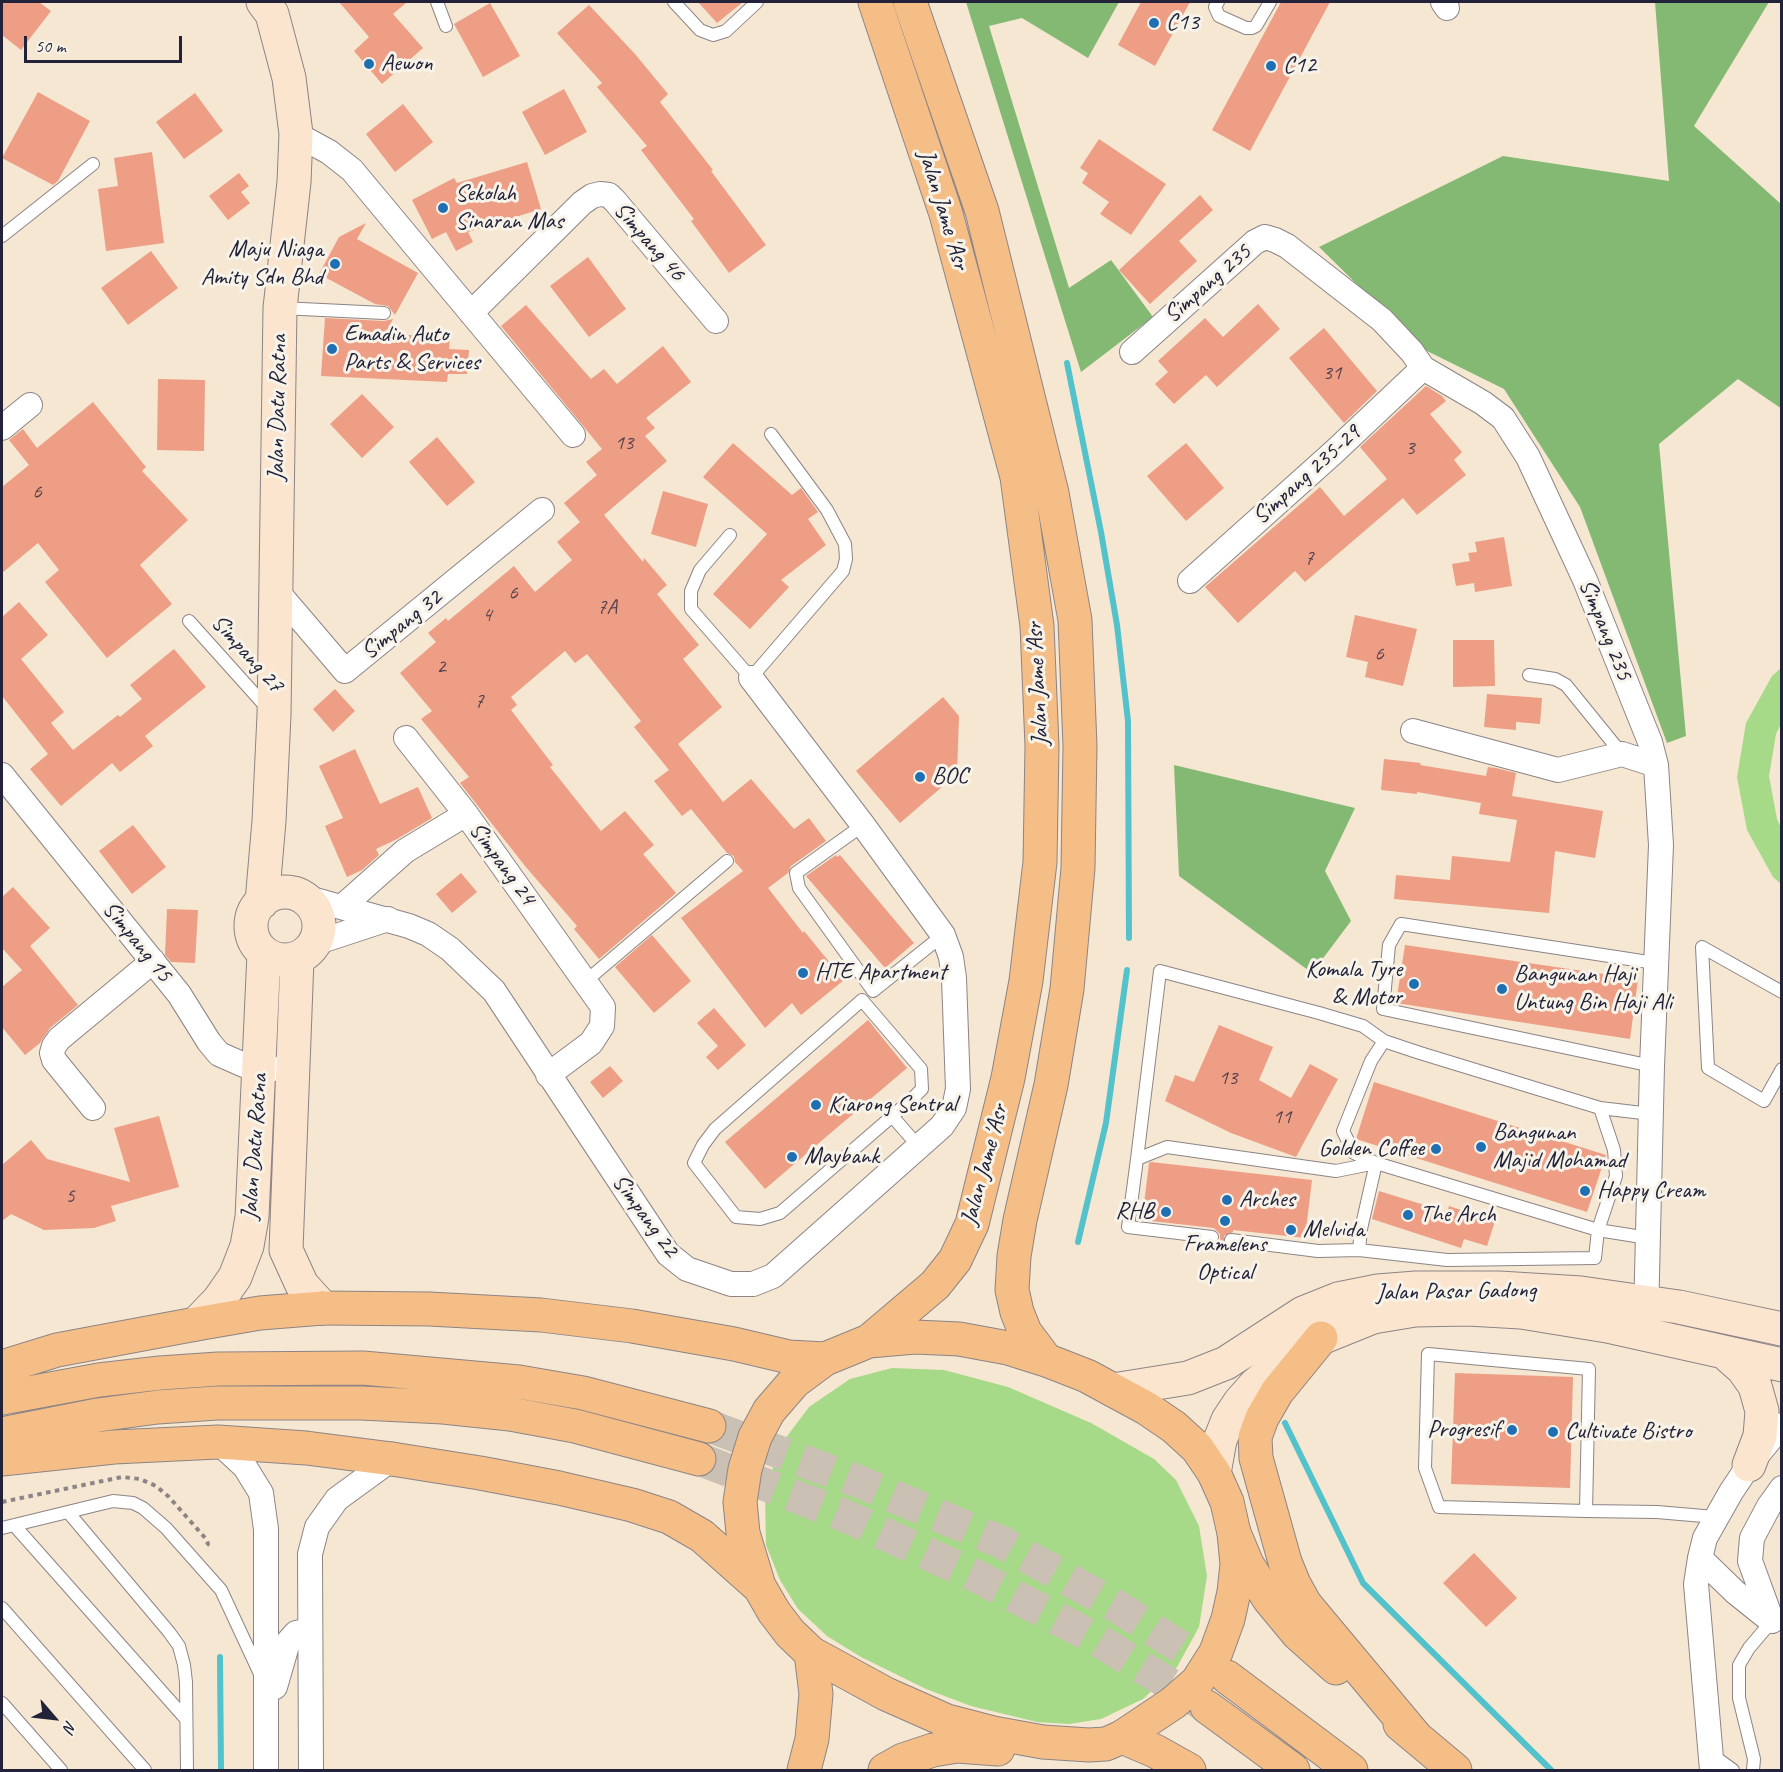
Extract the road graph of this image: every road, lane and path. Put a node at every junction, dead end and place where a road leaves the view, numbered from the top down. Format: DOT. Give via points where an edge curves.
graph roads {
  1 [pos="437,2"];
  2 [pos="674,2"];
  3 [pos="757,2"];
  4 [pos="875,2"];
  5 [pos="910,2"];
  6 [pos="1218,2"];
  7 [pos="1270,2"];
  8 [pos="274,6"];
  9 [pos="446,26"];
  10 [pos="296,134"];
  11 [pos="93,164"];
  12 [pos="2,236"];
  13 [pos="280,308"];
  14 [pos="384,313"];
  15 [pos="471,313"];
  16 [pos="716,321"];
  17 [pos="1132,352"];
  18 [pos="1423,368"];
  19 [pos="30,405"];
  20 [pos="2,428"];
  21 [pos="771,434"];
  22 [pos="573,435"];
  23 [pos="542,510"];
  24 [pos="730,535"];
  25 [pos="1190,581"];
  26 [pos="275,589"];
  27 [pos="189,621"];
  28 [pos="1529,675"];
  29 [pos="751,678"];
  30 [pos="274,715"];
  31 [pos="1413,731"];
  32 [pos="406,738"];
  33 [pos="1622,754"];
  34 [pos="1656,765"];
  35 [pos="2,775"];
  36 [pos="466,814"];
  37 [pos="863,825"];
  38 [pos="727,861"];
  39 [pos="285,897"];
  40 [pos="343,906"];
  41 [pos="388,919"];
  42 [pos="943,935"];
  43 [pos="306,951"];
  44 [pos="264,953"];
  45 [pos="153,961"];
  46 [pos="1655,963"];
  47 [pos="586,981"];
  48 [pos="1782,992"];
  49 [pos="1384,1041"];
  50 [pos="1652,1066"];
  51 [pos="260,1068"];
  52 [pos="1782,1069"];
  53 [pos="292,1071"];
  54 [pos="548,1075"];
  55 [pos="93,1108"];
  56 [pos="1600,1108"];
  57 [pos="1651,1114"];
  58 [pos="892,1116"];
  59 [pos="919,1147"];
  60 [pos="1137,1159"];
  61 [pos="1376,1163"];
  62 [pos="1598,1230"];
  63 [pos="1212,1237"];
  64 [pos="1648,1238"];
  65 [pos="1231,1240"];
  66 [pos="1359,1250"];
  67 [pos="323,1308"];
  68 [pos="1646,1318"];
  69 [pos="196,1324"];
  70 [pos="1782,1329"];
  71 [pos="1321,1338"];
  72 [pos="869,1341"];
  73 [pos="1725,1353"];
  74 [pos="825,1359"];
  75 [pos="1046,1360"];
  76 [pos="1782,1365"];
  77 [pos="2,1367"];
  78 [pos="1113,1390"];
  79 [pos="2,1398"];
  80 [pos="1782,1425"];
  81 [pos="710,1426"];
  82 [pos="2,1434"];
  83 [pos="218,1442"];
  84 [pos="699,1459"];
  85 [pos="2,1460"];
  86 [pos="392,1460"];
  87 [pos="1749,1465"];
  88 [pos="1214,1473"];
  89 [pos="1782,1488"];
  90 [pos="1586,1511"];
  91 [pos="68,1512"];
  92 [pos="1715,1517"];
  93 [pos="8,1526"];
  94 [pos="1234,1533"];
  95 [pos="1700,1558"];
  96 [pos="759,1586"];
  97 [pos="2,1608"];
  98 [pos="1777,1625"];
  99 [pos="310,1630"];
  100 [pos="811,1653"];
  101 [pos="1227,1677"];
  102 [pos="266,1688"];
  103 [pos="2,1703"];
  104 [pos="1207,1707"];
  105 [pos="267,1716"];
  106 [pos="186,1719"];
  107 [pos="1416,1737"];
  108 [pos="1114,1740"];
  109 [pos="1712,1762"];
  110 [pos="61,1770"];
  111 [pos="145,1770"];
  112 [pos="187,1770"];
  113 [pos="267,1770"];
  114 [pos="311,1770"];
  115 [pos="804,1770"];
  116 [pos="885,1770"];
  117 [pos="1189,1770"];
  118 [pos="1293,1770"];
  119 [pos="1351,1770"];
  120 [pos="1455,1770"];
  121 [pos="1733,1770"];
  122 [pos="1753,1770"];
  1 -- 9 [label="lane"];
  2 -- 3 [label="lane" via="700,30 712,35 726,31"];
  4 -- 72 [label="main road, Jalan Jame 'Asr" via="946,214 1017,477 1037,626 1042,746 1040,862 1026,981 1008,1078 972,1224 955,1260 935,1285"];
  5 -- 75 [label="main road, Jalan Jame 'Asr" via="982,212 1052,494 1074,620 1080,746 1078,868 1068,978 1051,1085 1020,1220 1012,1290 1025,1332"];
  6 -- 7 [label="lane" via="1215,7 1219,16 1252,28"];
  8 -- 10 [label="main road, Jalan Datu Ratna"];
  10 -- 13 [label="main road, Jalan Datu Ratna"];
  10 -- 15 [label="street" via="352,170"];
  11 -- 12 [label="lane"];
  13 -- 14 [label="lane"];
  13 -- 26 [label="main road, Jalan Datu Ratna"];
  15 -- 16 [label="street, Simpang 46" via="582,204 600,194 615,201"];
  15 -- 22 [label="street"];
  17 -- 18 [label="street, Simpang 235" via="1265,237 1287,246 1382,320"];
  18 -- 25 [label="street, Simpang 235-29"];
  18 -- 34 [label="street, Simpang 235" via="1503,418 1528,457 1585,580"];
  19 -- 20 [label="street"];
  21 -- 29 [label="lane" via="827,510 845,544 846,559 843,571"];
  23 -- 26 [label="street, Simpang 32" via="345,671"];
  24 -- 29 [label="lane" via="700,570 691,591 691,609"];
  26 -- 30 [label="main road, Jalan Datu Ratna"];
  27 -- 30 [label="lane, Simpang 27"];
  28 -- 33 [label="lane" via="1566,685"];
  29 -- 37 [label="street, Simpang 22"];
  30 -- 39 [label="main road, Jalan Datu Ratna" via="269,821"];
  31 -- 33 [label="street" via="1558,770"];
  32 -- 36 [label="street"];
  33 -- 34 [label="street"];
  34 -- 46 [label="street, Simpang 235" via="1661,845"];
  35 -- 45 [label="street, Simpang 15"];
  36 -- 40 [label="street, Simpang 24" via="405,851"];
  36 -- 47 [label="street, Simpang 24"];
  37 -- 42 [label="street, Simpang 22"];
  37 -- 42 [label="lane" via="796,873 799,888 873,991"];
  38 -- 47 [label="lane"];
  39 -- 40 [label="street, Simpang 22"];
  39 -- 43 [label="main road" via="310,902 316,912 319,933"];
  39 -- 44 [label="main road" via="255,911 252,934"];
  40 -- 41 [label="street, Simpang 22"];
  41 -- 43 [label="street"];
  41 -- 54 [label="street, Simpang 22" via="428,934 471,967 494,991"];
  42 -- 59 [label="street, Simpang 22" via="954,978 957,1089 954,1108 942,1126"];
  43 -- 44 [label="main road" via="286,961"];
  43 -- 53 [label="main road, Jalan Datu Ratna"];
  44 -- 51 [label="main road, Jalan Datu Ratna"];
  45 -- 51 [label="street, Simpang 15" via="219,1054"];
  45 -- 55 [label="street" via="54,1046 54,1060"];
  46 -- 50 [label="street, Simpang 235"];
  46 -- 50 [label="lane" via="1401,924 1389,945 1383,1009"];
  47 -- 54 [label="street, Simpang 24" via="603,1007 602,1026 591,1043"];
  48 -- 52 [label="lane" via="1702,948 1708,1068 1764,1101"];
  49 -- 56 [label="lane"];
  49 -- 60 [label="lane" via="1364,1026 1160,971"];
  49 -- 61 [label="lane" via="1371,1061 1343,1131 1354,1153"];
  50 -- 57 [label="street, Simpang 235"];
  51 -- 53 [label="street, Simpang 15"];
  51 -- 69 [label="main road, Jalan Datu Ratna" via="247,1246 229,1285"];
  53 -- 67 [label="main road, Jalan Datu Ratna" via="286,1250 302,1285"];
  54 -- 59 [label="street, Simpang 22" via="668,1254 687,1269 731,1284 753,1284 773,1276"];
  56 -- 57 [label="lane"];
  56 -- 62 [label="lane" via="1614,1150 1616,1176"];
  57 -- 64 [label="street, Simpang 235"];
  58 -- 58 [label="lane" via="922,1089 921,1069 862,1000 715,1129 694,1163 736,1217 760,1219 780,1213"];
  58 -- 59 [label="lane"];
  60 -- 61 [label="lane" via="1167,1147 1336,1171"];
  60 -- 63 [label="lane" via="1128,1227"];
  61 -- 62 [label="lane"];
  61 -- 66 [label="lane"];
  62 -- 64 [label="lane"];
  62 -- 66 [label="lane" via="1595,1258 1447,1260"];
  64 -- 68 [label="street, Simpang 235"];
  65 -- 66 [label="lane" via="1318,1251"];
  67 -- 69 [label="main road"];
  67 -- 74 [label="main road" via="540,1315 632,1326 789,1357"];
  68 -- 70 [label="main road, Jalan Pasar Gadong" via="1679,1307"];
  68 -- 71 [label="main road, Jalan Pasar Gadong" via="1415,1310 1373,1317"];
  68 -- 73 [label="main road, Jalan Pasar Gadong"];
  68 -- 78 [label="main road, Jalan Pasar Gadong" via="1581,1293 1499,1288 1378,1291 1338,1299 1303,1313 1226,1363 1188,1378"];
  69 -- 77 [label="main road" via="57,1350"];
  71 -- 88 [label="main road, Jalan Pasar Gadong" via="1279,1365 1240,1402 1220,1440"];
  71 -- 107 [label="main road" via="1277,1392 1262,1418 1255,1437 1256,1458 1285,1562 1305,1604"];
  72 -- 74 [label="main road"];
  72 -- 75 [label="main road" via="959,1339"];
  73 -- 76 [label="main road, Jalan Pasar Gadong"];
  73 -- 87 [label="main road" via="1755,1386 1762,1411 1760,1436"];
  74 -- 96 [label="main road" via="794,1382 769,1411 745,1469 740,1502 743,1533"];
  75 -- 78 [label="main road"];
  78 -- 88 [label="main road" via="1174,1427 1197,1448"];
  79 -- 81 [label="main road" via="160,1373 363,1368 519,1382 583,1393"];
  80 -- 87 [label="street"];
  82 -- 84 [label="main road" via="158,1407 361,1403 510,1414 575,1425"];
  83 -- 85 [label="main road" via="114,1447"];
  83 -- 86 [label="main road" via="306,1448"];
  83 -- 102 [label="street" via="245,1467 261,1493 266,1529"];
  86 -- 96 [label="main road" via="559,1488 669,1517 702,1536"];
  86 -- 99 [label="street" via="337,1499 317,1527 310,1554"];
  87 -- 92 [label="street"];
  88 -- 94 [label="main road" via="1227,1502"];
  89 -- 98 [label="street" via="1752,1538 1750,1561"];
  90 -- 90 [label="lane" via="1438,1507 1425,1468 1428,1354 1589,1369"];
  90 -- 92 [label="lane"];
  91 -- 93 [label="lane"];
  91 -- 102 [label="lane" via="124,1501 154,1515 221,1590"];
  91 -- 106 [label="lane" via="178,1646 184,1665"];
  92 -- 95 [label="street"];
  93 -- 106 [label="lane"];
  94 -- 107 [label="main road" via="1247,1564 1269,1599 1299,1634"];
  94 -- 108 [label="main road" via="1234,1592 1216,1652 1197,1682 1173,1703"];
  95 -- 98 [label="street"];
  95 -- 109 [label="street" via="1696,1584"];
  96 -- 100 [label="main road" via="790,1633"];
  97 -- 111 [label="lane"];
  98 -- 122 [label="lane" via="1754,1641 1739,1665 1739,1698"];
  99 -- 105 [label="street" via="296,1632 288,1642"];
  99 -- 114 [label="street"];
  100 -- 108 [label="main road" via="946,1721 1044,1742 1089,1745"];
  100 -- 115 [label="main road" via="816,1694 812,1739"];
  101 -- 119 [label="main road"];
  102 -- 105 [label="street"];
  103 -- 110 [label="lane"];
  104 -- 118 [label="main road"];
  105 -- 113 [label="street"];
  106 -- 112 [label="lane"];
  107 -- 120 [label="main road"];
  108 -- 116 [label="main road" via="1090,1755 1069,1758 957,1746 917,1755"];
  108 -- 117 [label="main road" via="1155,1751"];
  109 -- 121 [label="lane"];
}
